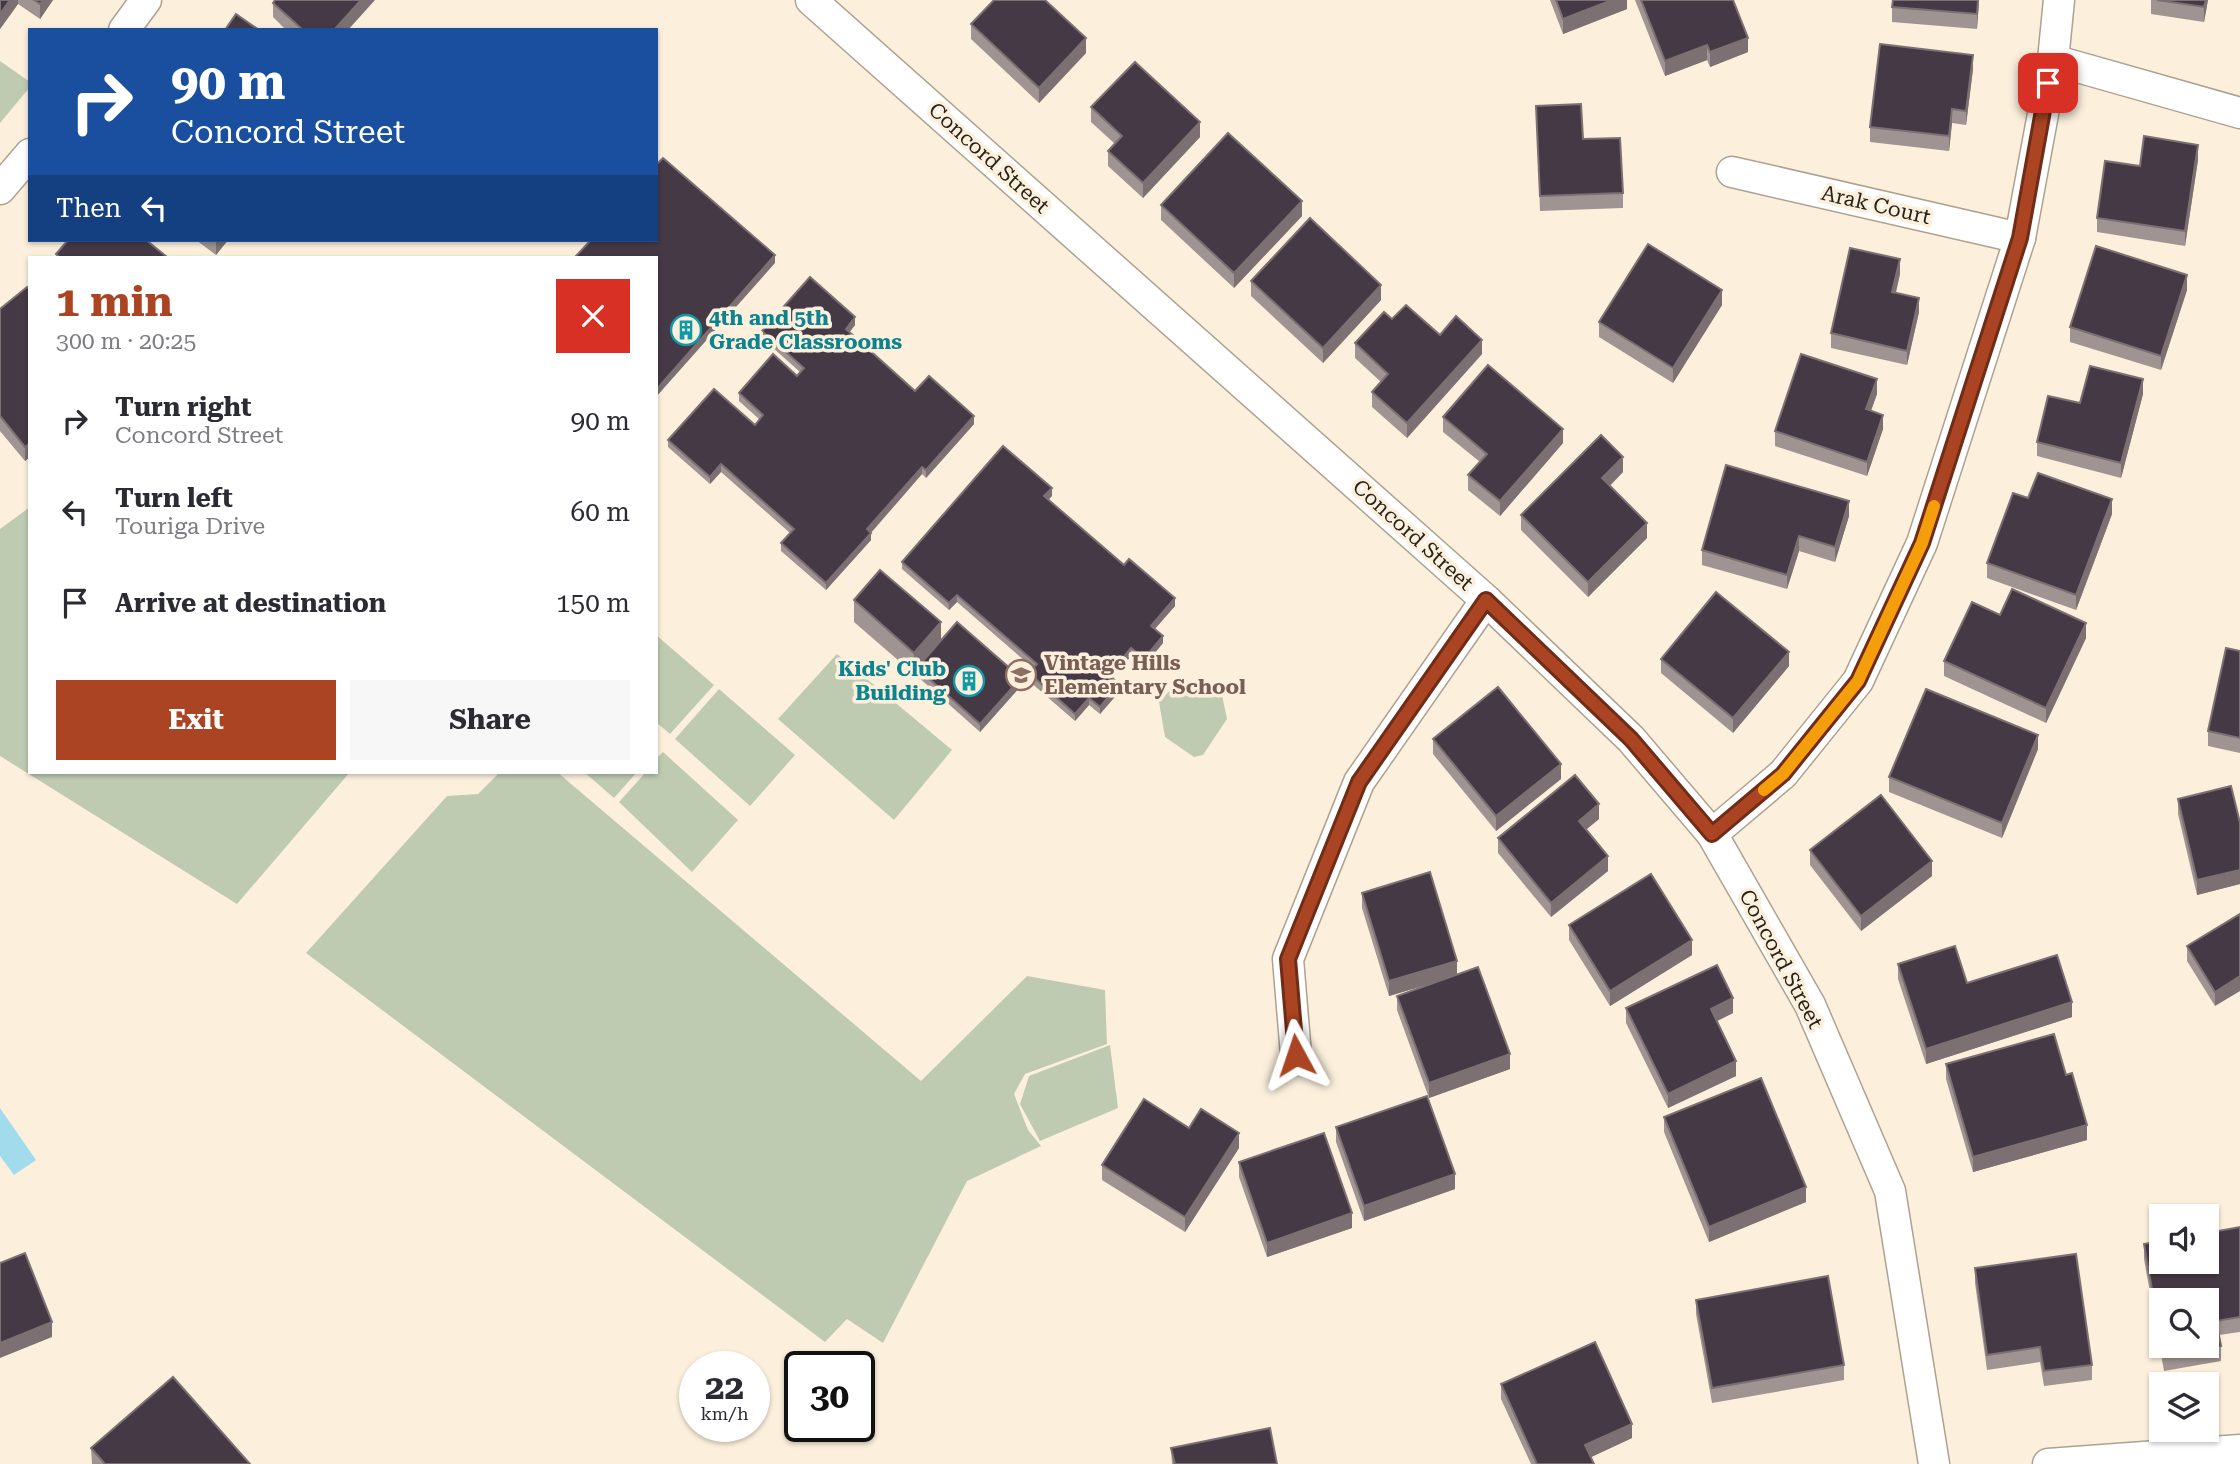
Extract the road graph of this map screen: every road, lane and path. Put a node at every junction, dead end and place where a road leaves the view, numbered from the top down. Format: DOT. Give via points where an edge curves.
graph roads {
  1 [pos="145,0"];
  2 [pos="811,0"];
  3 [pos="2059,0"];
  4 [pos="125,28"];
  5 [pos="2053,60"];
  6 [pos="2240,113"];
  7 [pos="28,156"];
  8 [pos="1732,172"];
  9 [pos="0,189"];
  10 [pos="2020,238"];
  11 [pos="1486,600"];
  12 [pos="1712,834"];
  13 [pos="1296,1055"];
  14 [pos="2240,1450"];
  15 [pos="1934,1464"];
  16 [pos="2048,1464"];
  1 -- 4 [label="street"];
  2 -- 11 [label="street, Concord Street"];
  3 -- 5 [label="street"];
  5 -- 6 [label="street"];
  5 -- 10 [label="street"];
  7 -- 9 [label="street"];
  8 -- 10 [label="street, Arak Court"];
  10 -- 12 [label="street" via="1922,543 1858,681 1783,774"];
  11 -- 12 [label="street, Concord Street" via="1631,739"];
  11 -- 13 [label="street" via="1359,782 1288,959"];
  12 -- 15 [label="street, Concord Street" via="1810,1005 1889,1191"];
  14 -- 16 [label="street"];
}
